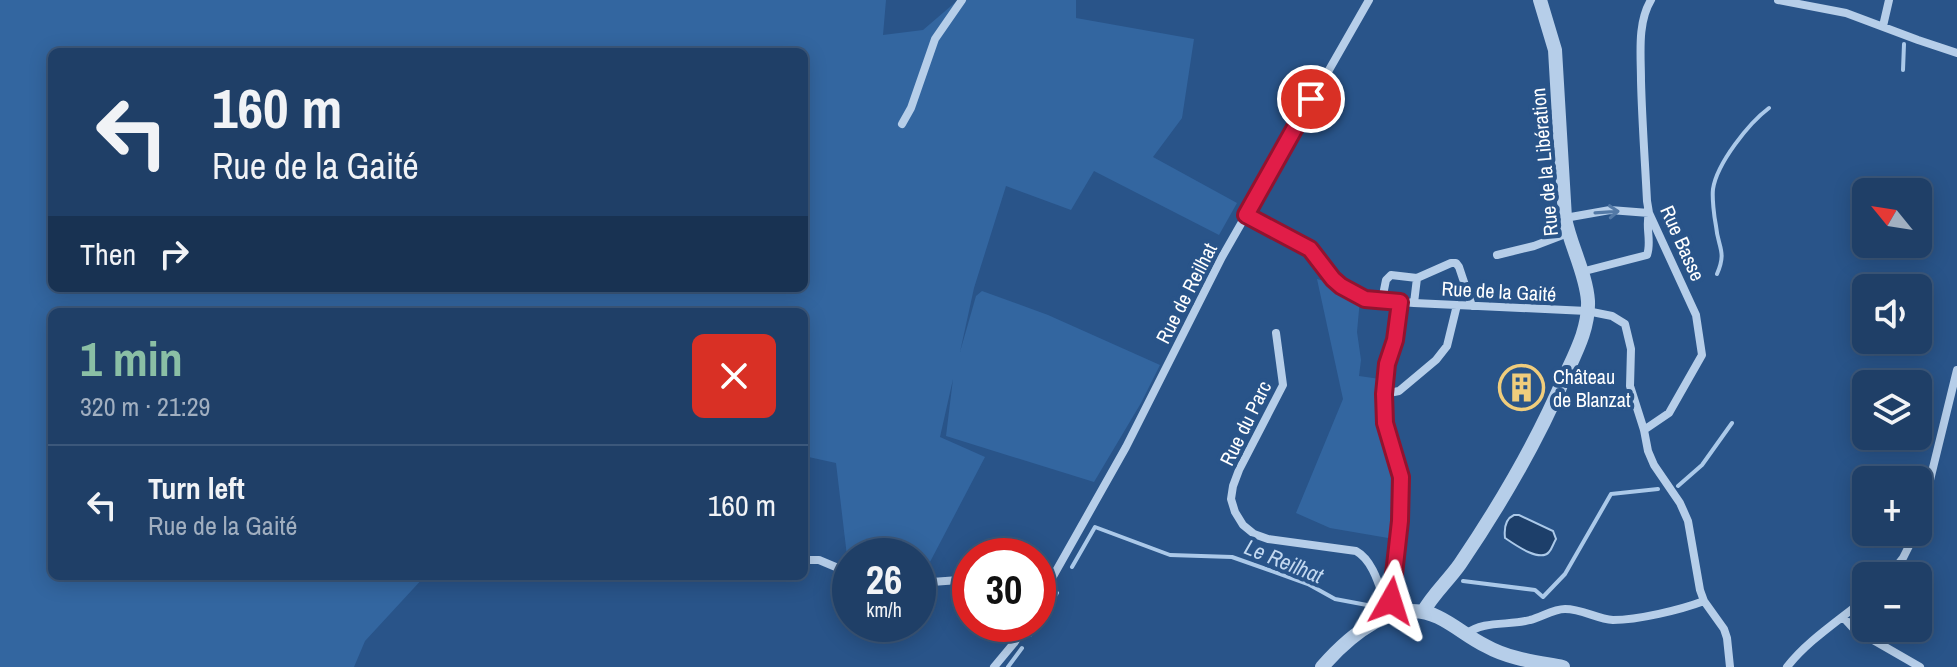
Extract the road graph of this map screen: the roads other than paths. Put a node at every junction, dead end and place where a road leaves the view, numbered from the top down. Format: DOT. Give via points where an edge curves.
graph roads {
  1 [pos="962,0"];
  2 [pos="1369,0"];
  3 [pos="1540,0"];
  4 [pos="1651,0"];
  5 [pos="1778,0"];
  6 [pos="1889,0"];
  7 [pos="1797,2"];
  8 [pos="1883,26"];
  9 [pos="1957,53"];
  10 [pos="902,124"];
  11 [pos="1649,213"];
  12 [pos="1246,215"];
  13 [pos="1566,226"];
  14 [pos="1497,255"];
  15 [pos="1581,272"];
  16 [pos="1417,278"];
  17 [pos="1382,300"];
  18 [pos="1400,302"];
  19 [pos="1414,303"];
  20 [pos="1457,305"];
  21 [pos="1472,306"];
  22 [pos="1587,311"];
  23 [pos="1276,333"];
  24 [pos="1957,370"];
  25 [pos="1384,394"];
  26 [pos="1644,430"];
  27 [pos="1932,471"];
  28 [pos="808,560"];
  29 [pos="832,565"];
  30 [pos="1056,571"];
  31 [pos="1704,601"];
  32 [pos="1852,610"];
  33 [pos="1423,612"];
  34 [pos="1390,615"];
  35 [pos="1843,617"];
  36 [pos="1466,634"];
  37 [pos="1015,642"];
  38 [pos="994,667"];
  39 [pos="1322,667"];
  40 [pos="1563,667"];
  41 [pos="1730,667"];
  42 [pos="1787,667"];
  43 [pos="1920,667"];
  1 -- 10 [label="street" via="935,39"];
  2 -- 12 [label="street, Rue de Reilhat"];
  3 -- 13 [label="street, Rue de la Libération" via="1555,50"];
  4 -- 11 [label="street, Rue Basse" via="1641,38"];
  5 -- 7 [label="street"];
  6 -- 8 [label="street"];
  7 -- 8 [label="street"];
  8 -- 9 [label="street"];
  13 -- 11 [label="street, one-way" via="1610,210"];
  11 -- 15 [label="street" via="1647,255"];
  11 -- 26 [label="street, Rue Basse" via="1696,315 1702,355 1669,413"];
  12 -- 17 [label="street, Rue de la Gaité" via="1310,249 1341,286 1365,299"];
  12 -- 30 [label="street, Rue de Reilhat"];
  13 -- 14 [label="street" via="1534,246"];
  13 -- 15 [label="street, Rue de la Libération"];
  15 -- 22 [label="street, Rue de la Libération"];
  16 -- 17 [label="street" via="1391,275"];
  16 -- 19 [label="street"];
  16 -- 21 [label="street" via="1456,263"];
  17 -- 18 [label="street, Rue de la Gaité"];
  18 -- 19 [label="street, Rue de la Gaité"];
  18 -- 25 [label="street"];
  19 -- 20 [label="street, Rue de la Gaité"];
  20 -- 21 [label="street, Rue de la Gaité"];
  20 -- 25 [label="street" via="1447,346 1436,360 1399,391"];
  21 -- 22 [label="street, Rue de la Gaité"];
  22 -- 26 [label="street, Rue de la Gaité" via="1625,324 1630,386"];
  22 -- 33 [label="street, Rue de la Libération" via="1580,342 1544,422 1490,519"];
  23 -- 34 [label="street, Rue du Parc" via="1283,385 1239,470 1231,499 1235,512 1243,525 1268,539 1365,556"];
  24 -- 27 [label="street"];
  25 -- 34 [label="street" via="1385,423 1401,477"];
  26 -- 31 [label="street" via="1654,465 1688,521"];
  28 -- 29 [label="street"];
  31 -- 36 [label="street" via="1628,619 1564,609 1513,624 1474,627"];
  31 -- 41 [label="street" via="1724,629"];
  32 -- 35 [label="street"];
  33 -- 34 [label="street"];
  33 -- 36 [label="street"];
  34 -- 39 [label="street" via="1370,624"];
  35 -- 42 [label="street"];
  35 -- 43 [label="street" via="1854,629"];
  36 -- 40 [label="street" via="1501,652"];
  37 -- 38 [label="street"];
}
